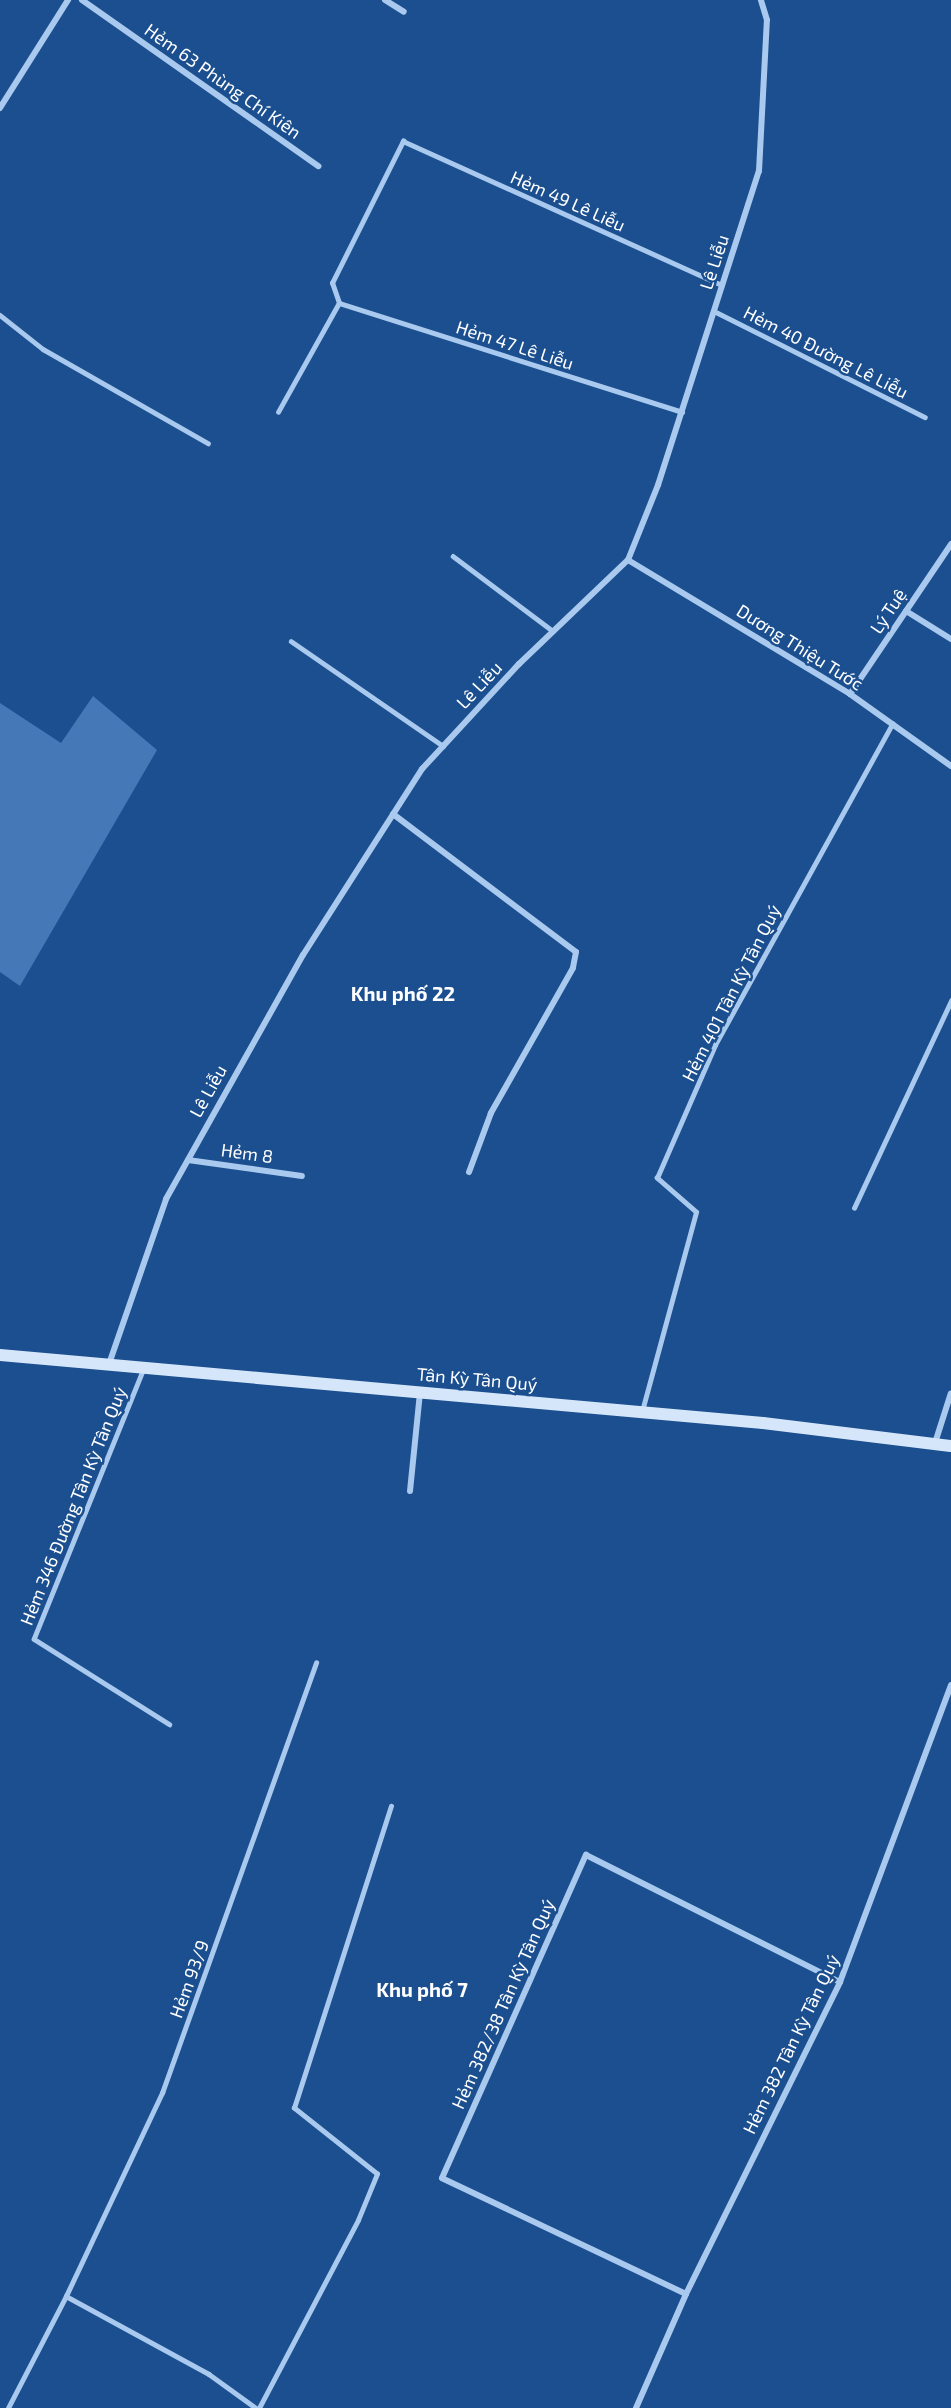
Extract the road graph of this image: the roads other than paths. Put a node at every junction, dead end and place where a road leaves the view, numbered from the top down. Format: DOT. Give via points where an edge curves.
graph roads {
  1 [pos="68,0"];
  2 [pos="82,0"];
  3 [pos="385,0"];
  4 [pos="761,0"];
  5 [pos="404,12"];
  6 [pos="0,108"];
  7 [pos="318,166"];
  8 [pos="722,285"];
  9 [pos="339,303"];
  10 [pos="714,310"];
  11 [pos="0,315"];
  12 [pos="278,412"];
  13 [pos="682,412"];
  14 [pos="925,417"];
  15 [pos="208,442"];
  16 [pos="951,544"];
  17 [pos="453,556"];
  18 [pos="628,560"];
  19 [pos="906,611"];
  20 [pos="552,631"];
  21 [pos="951,639"];
  22 [pos="291,641"];
  23 [pos="850,694"];
  24 [pos="892,724"];
  25 [pos="443,746"];
  26 [pos="951,766"];
  27 [pos="393,814"];
  28 [pos="951,1001"];
  29 [pos="188,1160"];
  30 [pos="469,1172"];
  31 [pos="302,1176"];
  32 [pos="854,1208"];
  33 [pos="0,1355"];
  34 [pos="109,1365"];
  35 [pos="144,1368"];
  36 [pos="420,1392"];
  37 [pos="951,1392"];
  38 [pos="642,1411"];
  39 [pos="935,1444"];
  40 [pos="951,1446"];
  41 [pos="410,1491"];
  42 [pos="316,1663"];
  43 [pos="951,1685"];
  44 [pos="169,1724"];
  45 [pos="391,1806"];
  46 [pos="840,1982"];
  47 [pos="686,2294"];
  48 [pos="66,2296"];
  49 [pos="8,2408"];
  50 [pos="258,2408"];
  51 [pos="636,2408"];
  1 -- 6 [label="street"];
  2 -- 7 [label="street, Hẻm 63 Phùng Chí Kiên"];
  3 -- 5 [label="street"];
  4 -- 8 [label="street, Lê Liễu" via="767,20 759,171"];
  8 -- 9 [label="lane, Hẻm 49 Lê Liễu" via="403,141 332,283"];
  8 -- 10 [label="street, Lê Liễu"];
  9 -- 12 [label="lane"];
  9 -- 13 [label="lane, Hẻm 47 Lê Liễu"];
  10 -- 13 [label="street, Lê Liễu"];
  10 -- 14 [label="lane, Hẻm 40 Đường Lê Liễu"];
  11 -- 15 [label="lane" via="43,349"];
  13 -- 18 [label="street, Lê Liễu"];
  16 -- 19 [label="street, Lý Tuệ"];
  17 -- 20 [label="lane"];
  18 -- 20 [label="street, Lê Liễu"];
  18 -- 23 [label="street, Dương Thiệu Tước"];
  19 -- 21 [label="street"];
  19 -- 23 [label="street, Lý Tuệ"];
  20 -- 25 [label="street, Lê Liễu"];
  22 -- 25 [label="lane"];
  23 -- 24 [label="street, Dương Thiệu Tước"];
  24 -- 26 [label="street, Dương Thiệu Tước"];
  24 -- 38 [label="lane, Hẻm 401 Tân Kỳ Tân Quý" via="716,1045 657,1178 696,1212"];
  25 -- 27 [label="street, Lê Liễu" via="422,769"];
  27 -- 29 [label="street, Lê Liễu" via="303,955"];
  27 -- 30 [label="street" via="576,952 573,968 491,1113"];
  28 -- 32 [label="lane"];
  29 -- 31 [label="street, Hẻm 8"];
  29 -- 34 [label="street, Lê Liễu" via="166,1199"];
  33 -- 34 [label="main road, Tân Kỳ Tân Quý"];
  34 -- 35 [label="main road, Tân Kỳ Tân Quý"];
  35 -- 36 [label="main road, Tân Kỳ Tân Quý"];
  35 -- 44 [label="lane, Hẻm 346 Đường Tân Kỳ Tân Quý" via="34,1639"];
  36 -- 38 [label="main road, Tân Kỳ Tân Quý"];
  36 -- 41 [label="street"];
  37 -- 39 [label="street"];
  38 -- 39 [label="main road, Tân Kỳ Tân Quý"];
  39 -- 40 [label="main road, Tân Kỳ Tân Quý"];
  42 -- 48 [label="lane, Hẻm 93/9" via="162,2092"];
  43 -- 46 [label="street, Hẻm 382 Tân Kỳ Tân Quý"];
  45 -- 50 [label="lane" via="294,2108 377,2174 358,2220"];
  46 -- 47 [label="street, Hẻm 382 Tân Kỳ Tân Quý"];
  46 -- 47 [label="street, Hẻm 382/38 Tân Kỳ Tân Quý" via="586,1855 442,2178"];
  47 -- 51 [label="street, Hẻm 382 Tân Kỳ Tân Quý"];
  48 -- 49 [label="lane, Hẻm 93/9"];
  48 -- 50 [label="lane" via="209,2374"];
}
